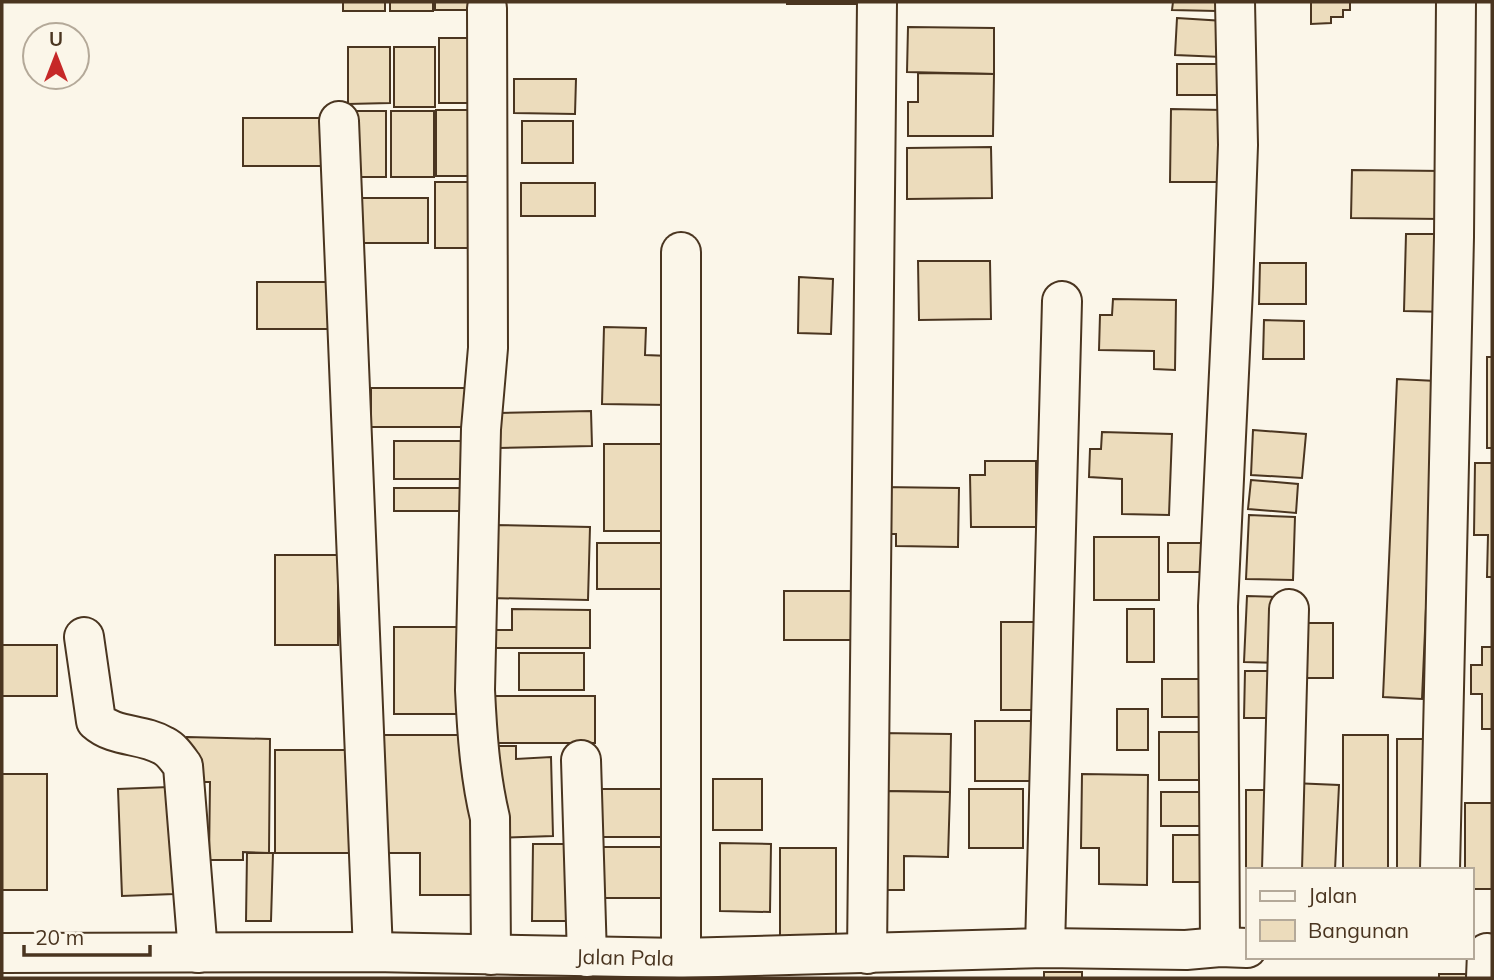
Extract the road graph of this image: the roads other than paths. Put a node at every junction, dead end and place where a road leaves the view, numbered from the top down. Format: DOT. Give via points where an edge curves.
graph roads {
  1 [pos="877,2"];
  2 [pos="1235,2"];
  3 [pos="1456,2"];
  4 [pos="487,8"];
  5 [pos="339,121"];
  6 [pos="681,252"];
  7 [pos="1062,301"];
  8 [pos="1289,609"];
  9 [pos="84,637"];
  10 [pos="581,760"];
  11 [pos="1282,868"];
  12 [pos="1440,868"];
  13 [pos="1045,948"];
  14 [pos="373,952"];
  15 [pos="2,953"];
  16 [pos="198,953"];
  17 [pos="867,954"];
  18 [pos="491,955"];
  19 [pos="1210,956"];
  20 [pos="587,957"];
  21 [pos="681,958"];
  22 [pos="430,966"];
  1 -- 17 [label="street"];
  2 -- 19 [label="street" via="1238,145 1218,606"];
  3 -- 12 [label="street"];
  4 -- 18 [label="street" via="488,348 481,429 475,690 490,818"];
  5 -- 14 [label="street"];
  6 -- 21 [label="street"];
  7 -- 13 [label="street"];
  8 -- 11 [label="street"];
  9 -- 16 [label="street" via="96,720 114,732 157,742 184,766"];
  10 -- 20 [label="street"];
  13 -- 17 [label="street, Jalan Pala"];
  13 -- 19 [label="street, Jalan Pala"];
  14 -- 16 [label="street, Jalan Pala"];
  14 -- 22 [label="street, Jalan Pala"];
  15 -- 16 [label="street, Jalan Pala"];
  17 -- 21 [label="street, Jalan Pala"];
  18 -- 20 [label="street, Jalan Pala"];
  18 -- 22 [label="street, Jalan Pala"];
  20 -- 21 [label="street, Jalan Pala"];
}
